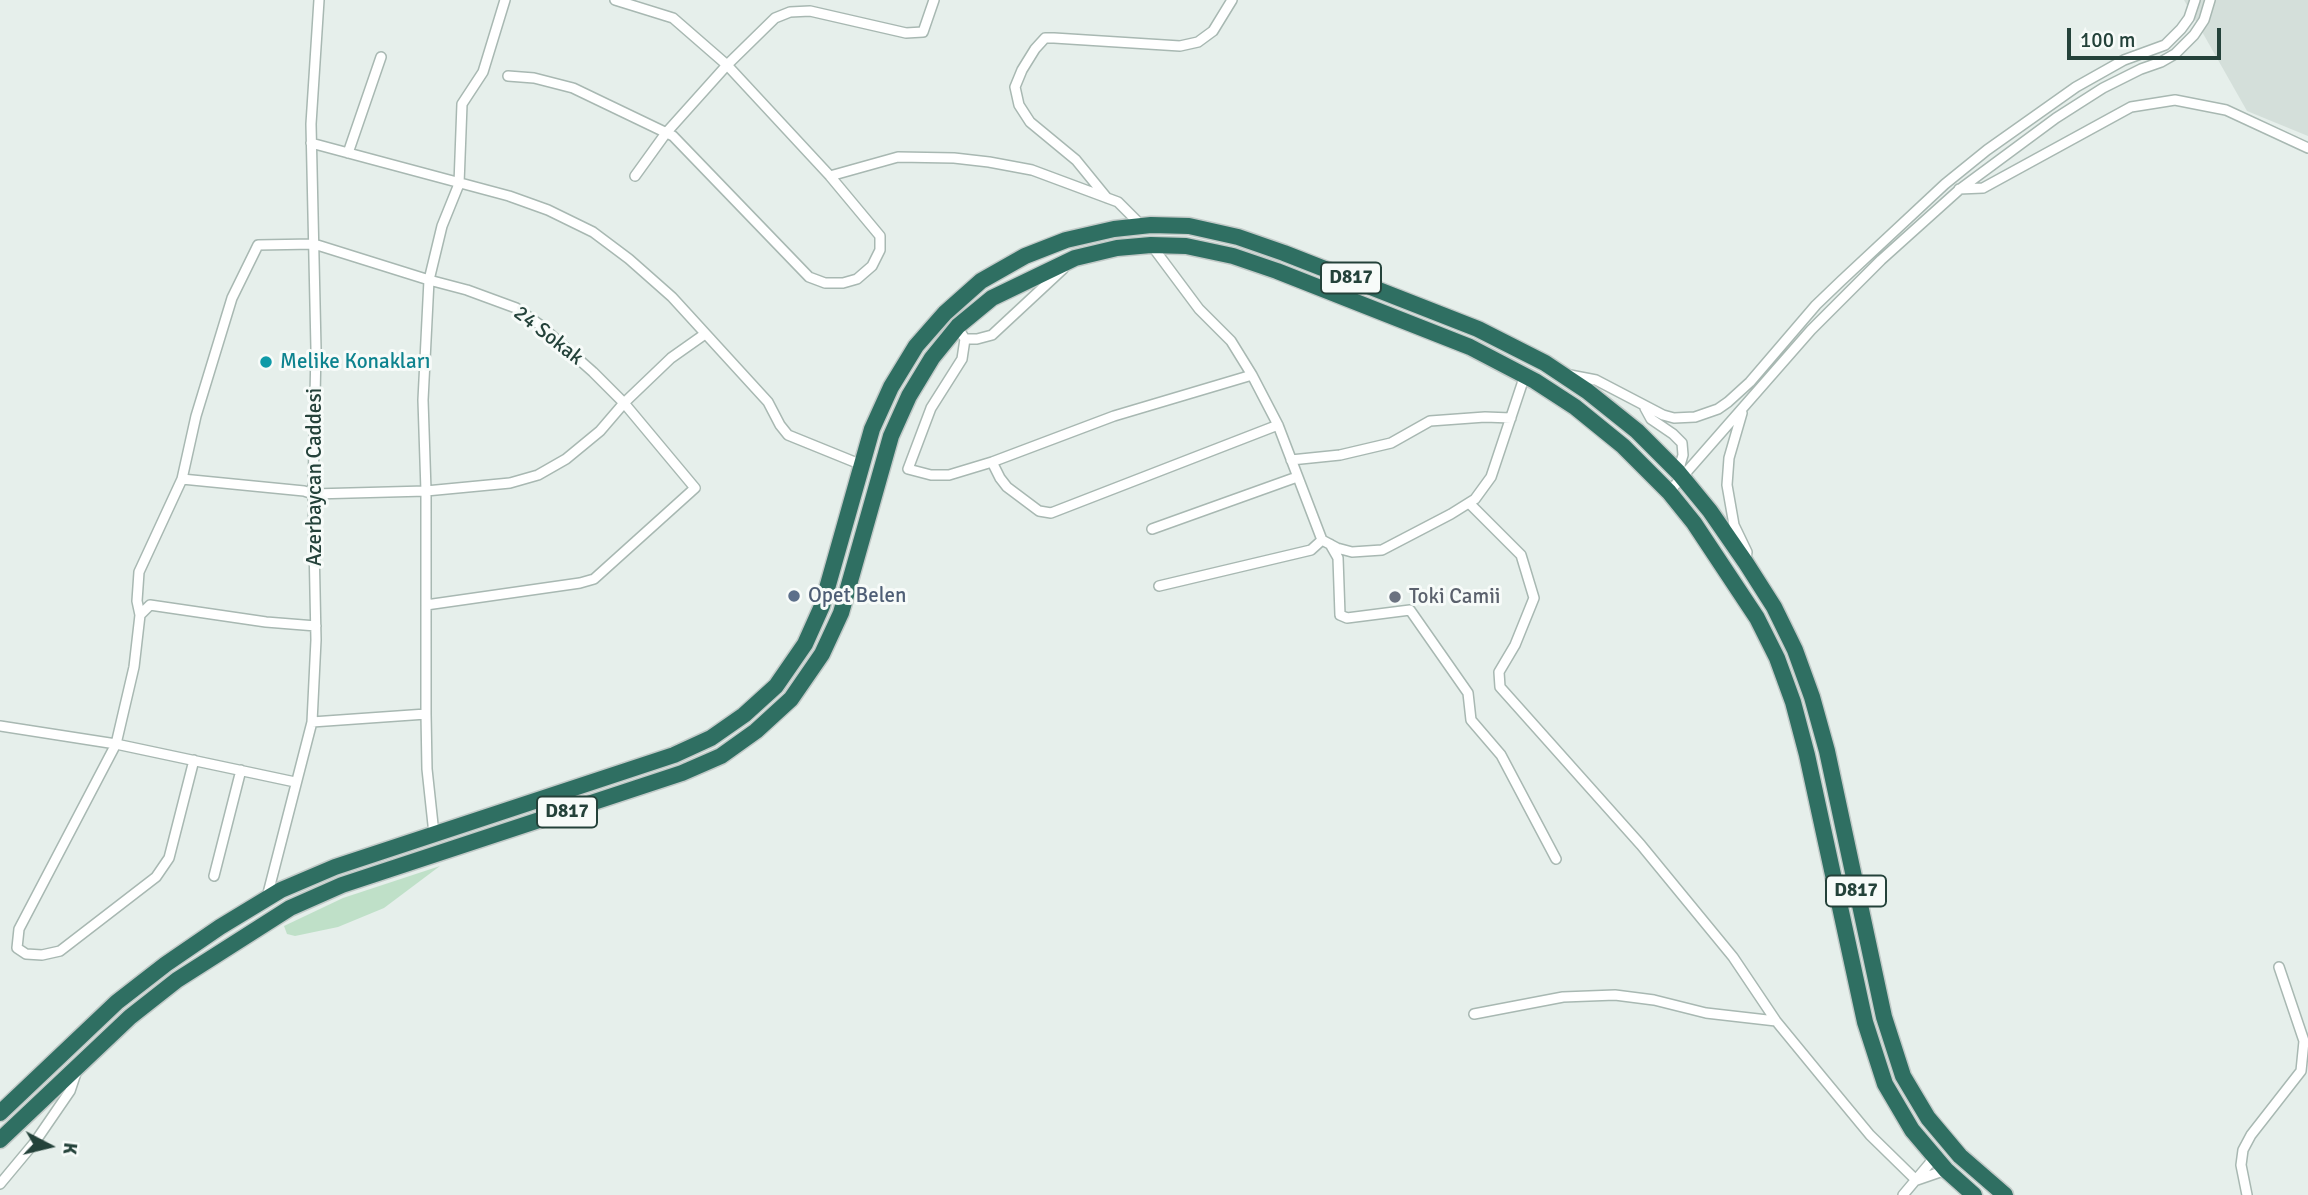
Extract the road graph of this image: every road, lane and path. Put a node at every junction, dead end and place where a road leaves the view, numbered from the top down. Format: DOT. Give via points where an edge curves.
graph roads {
  1 [pos="319,0"];
  2 [pos="505,0"];
  3 [pos="615,0"];
  4 [pos="934,0"];
  5 [pos="1231,0"];
  6 [pos="2195,0"];
  7 [pos="2210,0"];
  8 [pos="381,57"];
  9 [pos="727,65"];
  10 [pos="508,76"];
  11 [pos="666,133"];
  12 [pos="311,144"];
  13 [pos="2308,148"];
  14 [pos="348,153"];
  15 [pos="635,176"];
  16 [pos="830,176"];
  17 [pos="459,184"];
  18 [pos="1945,184"];
  19 [pos="1960,189"];
  20 [pos="1107,198"];
  21 [pos="1142,226"];
  22 [pos="314,244"];
  23 [pos="1151,245"];
  24 [pos="1075,258"];
  25 [pos="429,280"];
  26 [pos="945,313"];
  27 [pos="961,332"];
  28 [pos="705,334"];
  29 [pos="1562,374"];
  30 [pos="1252,375"];
  31 [pos="1525,375"];
  32 [pos="624,403"];
  33 [pos="1645,408"];
  34 [pos="1744,409"];
  35 [pos="1511,418"];
  36 [pos="1278,425"];
  37 [pos="1291,460"];
  38 [pos="992,462"];
  39 [pos="862,465"];
  40 [pos="1679,474"];
  41 [pos="1297,477"];
  42 [pos="182,479"];
  43 [pos="426,491"];
  44 [pos="1669,492"];
  45 [pos="313,494"];
  46 [pos="1469,503"];
  47 [pos="1152,529"];
  48 [pos="1326,542"];
  49 [pos="1746,563"];
  50 [pos="1159,586"];
  51 [pos="426,605"];
  52 [pos="140,615"];
  53 [pos="316,626"];
  54 [pos="426,714"];
  55 [pos="312,722"];
  56 [pos="0,726"];
  57 [pos="116,744"];
  58 [pos="194,760"];
  59 [pos="241,771"];
  60 [pos="295,782"];
  61 [pos="434,834"];
  62 [pos="1556,859"];
  63 [pos="214,876"];
  64 [pos="267,899"];
  65 [pos="2279,967"];
  66 [pos="1474,1014"];
  67 [pos="1776,1021"];
  68 [pos="78,1068"];
  69 [pos="3,1104"];
  70 [pos="0,1140"];
  71 [pos="1935,1157"];
  72 [pos="1946,1170"];
  73 [pos="4,1172"];
  74 [pos="1916,1180"];
  75 [pos="0,1184"];
  76 [pos="1903,1195"];
  77 [pos="1974,1195"];
  78 [pos="2005,1195"];
  79 [pos="2247,1195"];
  1 -- 12 [label="street, Azerbaycan Caddesi"];
  2 -- 17 [label="street" via="483,72 462,104"];
  3 -- 9 [label="street" via="673,18"];
  4 -- 9 [label="street" via="923,33 810,11 790,12 775,18"];
  5 -- 20 [label="street" via="1213,32 1198,42 1180,46 1045,38 1035,49 1015,87 1019,106 1076,160"];
  6 -- 18 [label="street" via="2189,18 2165,45 2124,60 2076,87"];
  7 -- 19 [label="street" via="2204,20 2175,54 2092,94"];
  8 -- 14 [label="street"];
  9 -- 11 [label="street"];
  9 -- 16 [label="street"];
  10 -- 11 [label="street" via="573,88"];
  11 -- 15 [label="street"];
  11 -- 16 [label="street" via="809,277 843,283 858,279 872,266 880,250 880,236"];
  12 -- 14 [label="street"];
  12 -- 22 [label="street, Azerbaycan Caddesi"];
  13 -- 19 [label="street" via="2226,110 2175,100 2131,107 1983,188"];
  14 -- 17 [label="street"];
  16 -- 20 [label="street" via="898,157 954,158 1032,170"];
  17 -- 25 [label="street" via="442,226"];
  17 -- 28 [label="street" via="529,202 593,232 664,290"];
  18 -- 19 [label="street"];
  18 -- 33 [label="street" via="1816,305 1728,402 1706,414 1684,418"];
  19 -- 34 [label="street" via="1857,282"];
  20 -- 21 [label="street" via="1118,202"];
  21 -- 26 [label="highway, D817" via="1066,240 1026,256 981,281"];
  21 -- 29 [label="highway, D817" via="1189,226 1284,253 1478,329"];
  22 -- 25 [label="street, 24 Sokak"];
  22 -- 42 [label="street, 24 Sokak" via="258,245 232,298"];
  22 -- 45 [label="street, Azerbaycan Caddesi"];
  23 -- 24 [label="highway, D817"];
  23 -- 30 [label="street" via="1199,309 1231,341"];
  23 -- 31 [label="highway, D817" via="1186,246 1277,271 1470,347"];
  24 -- 27 [label="highway, D817" via="992,298"];
  24 -- 27 [label="street" via="992,335 977,339"];
  25 -- 32 [label="street, 24 Sokak" via="516,308"];
  25 -- 43 [label="street" via="423,400"];
  26 -- 27 [label="street"];
  26 -- 39 [label="highway, D817" via="916,346 891,387"];
  27 -- 38 [label="street" via="962,359 931,408 908,469 948,475"];
  27 -- 68 [label="highway, D817" via="926,368 891,436 841,613 822,654 791,699 756,731 682,774 367,877 290,908 177,980 130,1017"];
  28 -- 32 [label="street"];
  28 -- 39 [label="street" via="768,402 788,435"];
  29 -- 33 [label="street" via="1596,380"];
  29 -- 40 [label="highway, D817" via="1637,431"];
  30 -- 36 [label="street"];
  30 -- 38 [label="street" via="1114,416"];
  31 -- 35 [label="street"];
  31 -- 44 [label="highway, D817" via="1575,407"];
  32 -- 43 [label="street" via="600,431 538,475 510,483"];
  32 -- 51 [label="street, 24 Sokak" via="695,488 594,579"];
  33 -- 40 [label="street" via="1651,419 1682,443"];
  34 -- 40 [label="street"];
  34 -- 49 [label="street" via="1735,431 1727,485 1734,525 1747,552"];
  35 -- 37 [label="street" via="1430,421 1391,443"];
  35 -- 46 [label="street" via="1491,477"];
  36 -- 37 [label="street"];
  36 -- 38 [label="street" via="1051,513 1039,511 1007,487"];
  37 -- 41 [label="street"];
  39 -- 61 [label="highway, D817" via="822,606 805,644 776,686 744,715 711,738 674,755"];
  40 -- 44 [label="street"];
  40 -- 49 [label="highway, D817"];
  41 -- 47 [label="street"];
  41 -- 48 [label="street"];
  42 -- 45 [label="street"];
  42 -- 52 [label="street" via="139,572 136,601"];
  43 -- 45 [label="street"];
  43 -- 51 [label="street"];
  44 -- 71 [label="highway, D817" via="1729,574 1777,658 1807,755 1864,1022 1885,1084 1912,1130"];
  45 -- 53 [label="street, Azerbaycan Caddesi"];
  46 -- 48 [label="street" via="1382,550 1352,552"];
  46 -- 67 [label="street" via="1521,555 1534,598 1499,672 1500,687 1734,957"];
  48 -- 50 [label="street" via="1311,550"];
  48 -- 62 [label="street" via="1338,558 1340,615 1410,610 1468,693 1471,720 1501,755"];
  49 -- 78 [label="highway, D817" via="1790,639 1812,697 1884,1017 1903,1076 1928,1118 1960,1156"];
  51 -- 54 [label="street"];
  52 -- 53 [label="street" via="150,606"];
  52 -- 57 [label="street" via="134,667"];
  53 -- 55 [label="street, Azerbaycan Caddesi"];
  54 -- 55 [label="street"];
  54 -- 61 [label="street"];
  55 -- 60 [label="street, Azerbaycan Caddesi"];
  56 -- 57 [label="street"];
  57 -- 58 [label="street"];
  57 -- 58 [label="street" via="19,929 18,948 26,954 60,951 156,877 169,858"];
  58 -- 59 [label="street"];
  59 -- 60 [label="street"];
  59 -- 63 [label="street"];
  60 -- 64 [label="street, Azerbaycan Caddesi"];
  61 -- 64 [label="highway, D817" via="335,867"];
  64 -- 69 [label="highway, D817" via="220,926 136,987"];
  65 -- 79 [label="street" via="2304,1041 2301,1071 2243,1150"];
  66 -- 67 [label="street" via="1563,997 1615,995"];
  67 -- 74 [label="street" via="1870,1135"];
  68 -- 70 [label="highway, D817"];
  68 -- 73 [label="street" via="70,1091 34,1142"];
  71 -- 72 [label="highway, D817"];
  71 -- 74 [label="street"];
  72 -- 74 [label="street"];
  72 -- 77 [label="highway, D817"];
  73 -- 75 [label="street"];
  74 -- 76 [label="street"];
}
